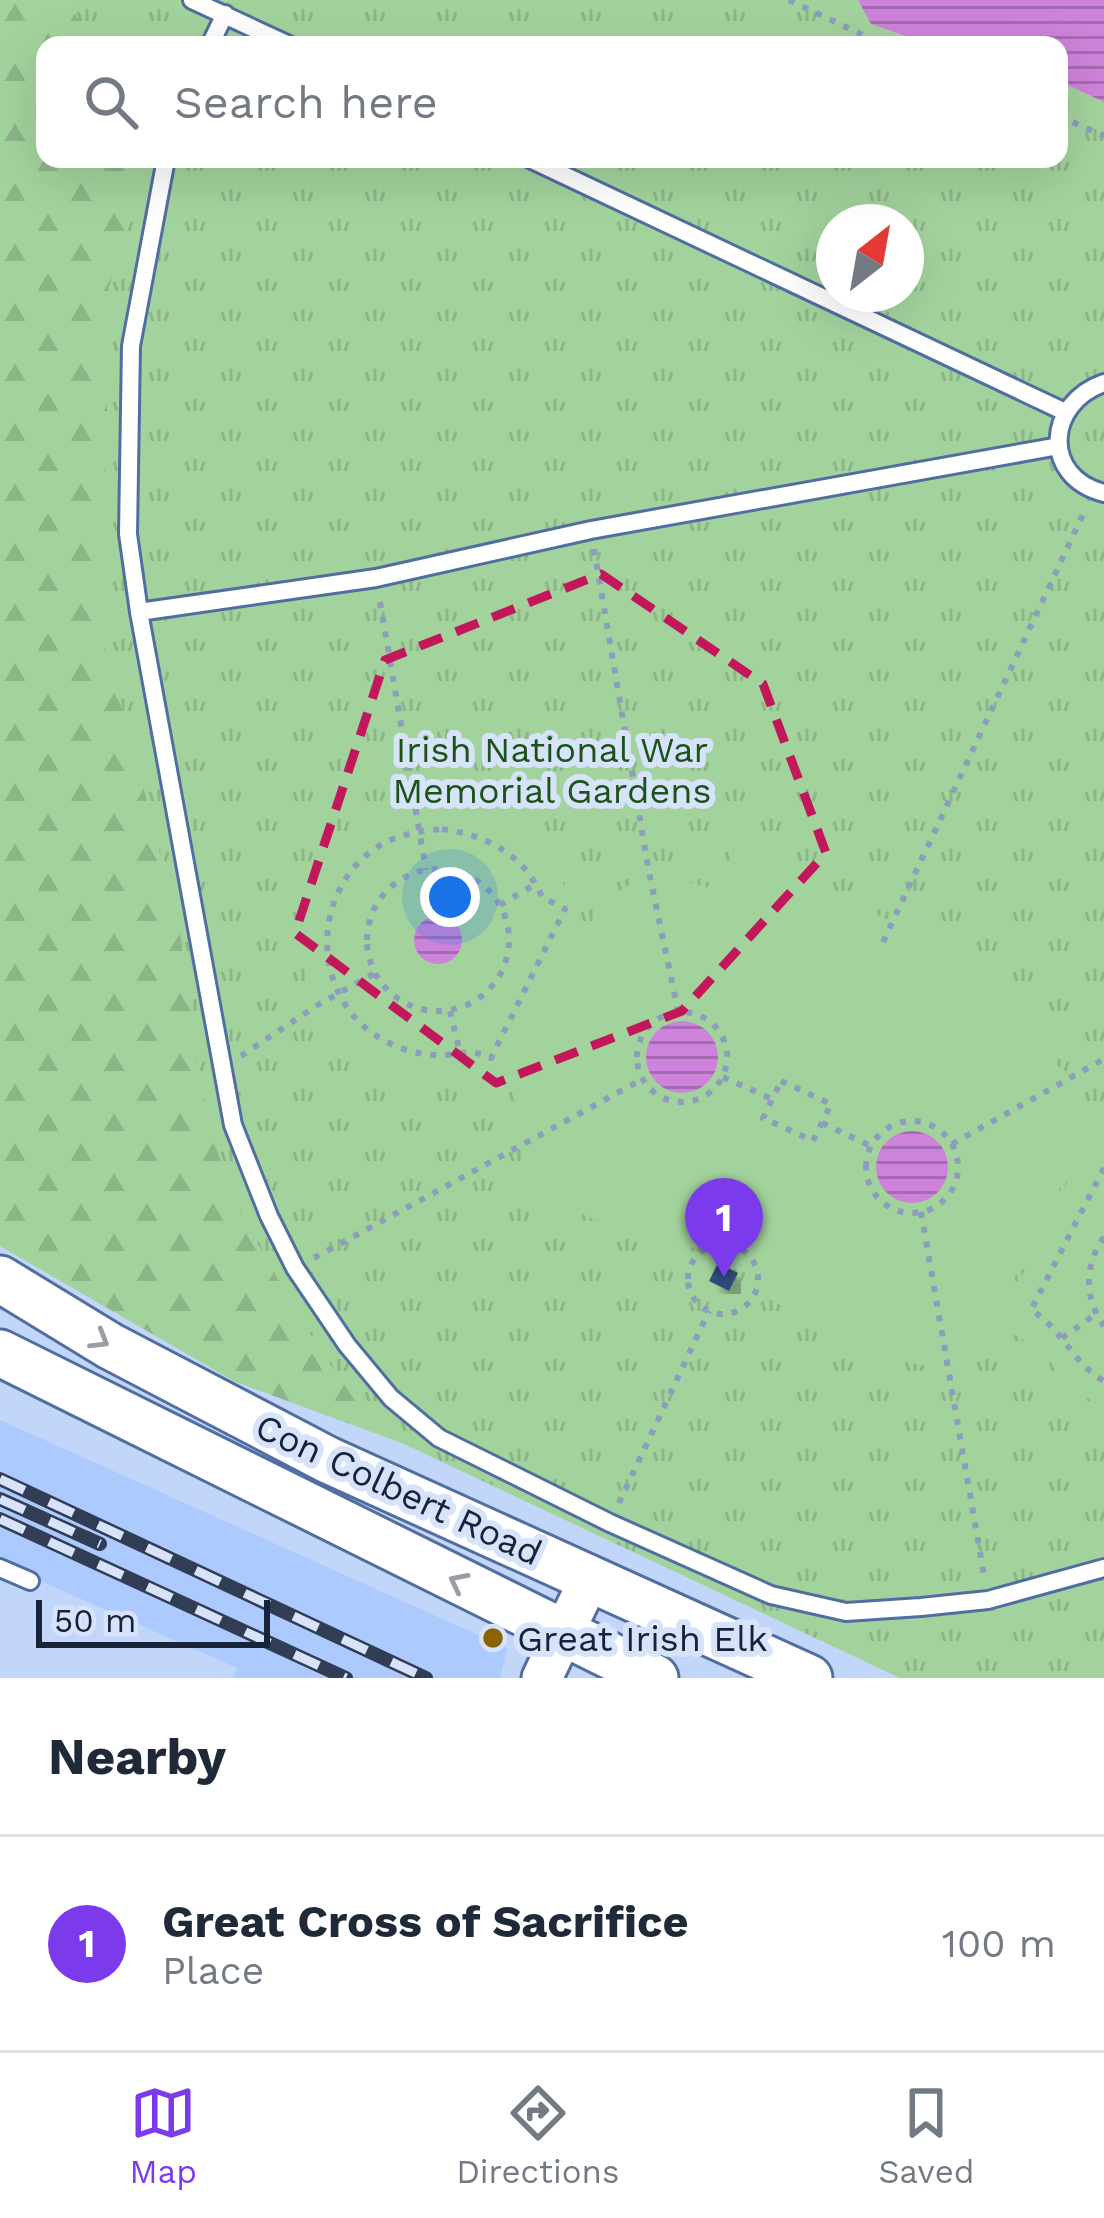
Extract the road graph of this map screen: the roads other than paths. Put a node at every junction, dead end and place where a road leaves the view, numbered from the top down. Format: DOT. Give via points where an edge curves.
graph roads {
  1 [pos="191,0"];
  2 [pos="225,14"];
  3 [pos="215,36"];
  4 [pos="270,36"];
  5 [pos="164,168"];
  6 [pos="549,168"];
  7 [pos="1104,382"];
  8 [pos="1064,412"];
  9 [pos="1059,446"];
  10 [pos="1099,492"];
  11 [pos="139,612"];
  12 [pos="0,1279"];
  13 [pos="0,1353"];
  14 [pos="0,1568"];
  15 [pos="1104,1568"];
  16 [pos="590,1577"];
  17 [pos="30,1581"];
  18 [pos="563,1634"];
  19 [pos="542,1678"];
  20 [pos="655,1678"];
  21 [pos="809,1678"];
  1 -- 2 [label="lane"];
  2 -- 3 [label="lane"];
  2 -- 4 [label="lane"];
  5 -- 11 [label="lane" via="131,346 128,534"];
  6 -- 8 [label="lane"];
  7 -- 8 [label="lane"];
  8 -- 9 [label="lane"];
  9 -- 10 [label="lane" via="1071,473"];
  9 -- 11 [label="lane" via="591,530 376,578"];
  11 -- 15 [label="lane" via="220,1070 248,1167 295,1268 376,1380 439,1438 771,1595 846,1612 988,1600"];
  12 -- 16 [label="main road, Con Colbert Road, one-way" via="328,1460"];
  18 -- 13 [label="main road, Con Colbert Road, one-way"];
  14 -- 17 [label="lane"];
  16 -- 18 [label="street"];
  16 -- 21 [label="main road, Con Colbert Road"];
  18 -- 19 [label="street"];
  18 -- 20 [label="main road, Con Colbert Road"];
}
